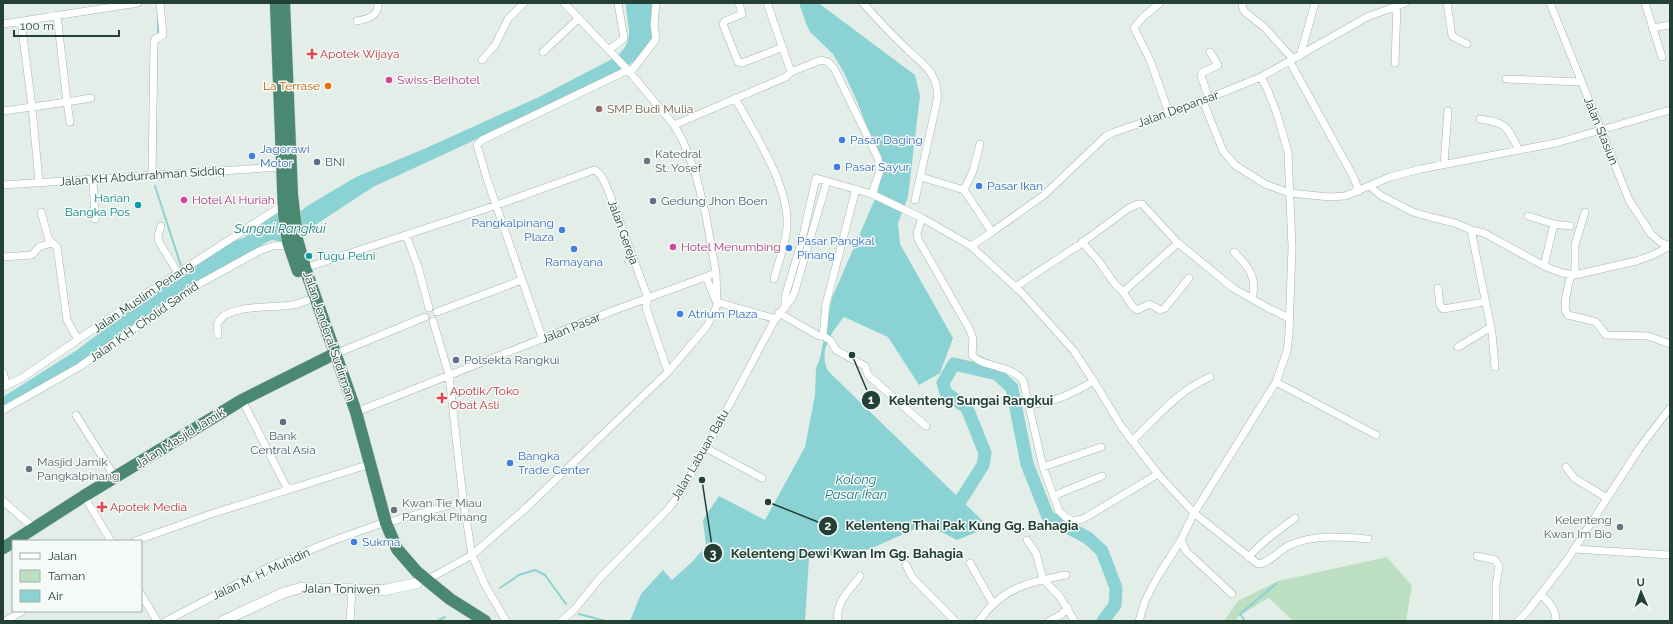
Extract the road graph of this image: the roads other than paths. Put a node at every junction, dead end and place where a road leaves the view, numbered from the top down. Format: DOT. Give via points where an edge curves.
graph roads {
  1 [pos="138,3"];
  2 [pos="160,3"];
  3 [pos="276,3"];
  4 [pos="284,3"];
  5 [pos="378,3"];
  6 [pos="524,3"];
  7 [pos="564,3"];
  8 [pos="618,3"];
  9 [pos="656,3"];
  10 [pos="739,3"];
  11 [pos="766,3"];
  12 [pos="863,3"];
  13 [pos="1160,3"];
  14 [pos="1242,3"];
  15 [pos="1315,3"];
  16 [pos="1405,3"];
  17 [pos="1448,3"];
  18 [pos="1550,3"];
  19 [pos="1645,3"];
  20 [pos="1392,6"];
  21 [pos="57,15"];
  22 [pos="579,18"];
  23 [pos="21,21"];
  24 [pos="356,21"];
  25 [pos="3,24"];
  26 [pos="1670,25"];
  27 [pos="1652,28"];
  28 [pos="1467,44"];
  29 [pos="783,47"];
  30 [pos="609,50"];
  31 [pos="543,52"];
  32 [pos="1210,52"];
  33 [pos="1662,57"];
  34 [pos="1294,59"];
  35 [pos="482,60"];
  36 [pos="1395,63"];
  37 [pos="628,71"];
  38 [pos="791,72"];
  39 [pos="1261,77"];
  40 [pos="1506,79"];
  41 [pos="1581,82"];
  42 [pos="91,98"];
  43 [pos="735,98"];
  44 [pos="1206,99"];
  45 [pos="67,102"];
  46 [pos="32,107"];
  47 [pos="1670,110"];
  48 [pos="3,111"];
  49 [pos="1448,111"];
  50 [pos="1169,113"];
  51 [pos="1480,119"];
  52 [pos="70,122"];
  53 [pos="674,125"];
  54 [pos="1600,130"];
  55 [pos="980,144"];
  56 [pos="1519,150"];
  57 [pos="1444,164"];
  58 [pos="281,167"];
  59 [pos="152,176"];
  60 [pos="921,177"];
  61 [pos="93,180"];
  62 [pos="827,181"];
  63 [pos="39,182"];
  64 [pos="3,185"];
  65 [pos="1370,186"];
  66 [pos="856,189"];
  67 [pos="964,190"];
  68 [pos="1359,192"];
  69 [pos="1289,193"];
  70 [pos="873,194"];
  71 [pos="915,200"];
  72 [pos="496,205"];
  73 [pos="287,210"];
  74 [pos="41,212"];
  75 [pos="1585,212"];
  76 [pos="1528,216"];
  77 [pos="922,218"];
  78 [pos="95,219"];
  79 [pos="1554,224"];
  80 [pos="161,226"];
  81 [pos="1570,226"];
  82 [pos="1471,230"];
  83 [pos="992,232"];
  84 [pos="406,235"];
  85 [pos="803,236"];
  86 [pos="812,238"];
  87 [pos="291,242"];
  88 [pos="1082,242"];
  89 [pos="1178,242"];
  90 [pos="51,243"];
  91 [pos="971,246"];
  92 [pos="1670,246"];
  93 [pos="800,250"];
  94 [pos="808,251"];
  95 [pos="1234,252"];
  96 [pos="3,257"];
  97 [pos="1544,266"];
  98 [pos="305,268"];
  99 [pos="178,273"];
  100 [pos="716,273"];
  101 [pos="1573,274"];
  102 [pos="706,277"];
  103 [pos="1189,278"];
  104 [pos="774,279"];
  105 [pos="522,280"];
  106 [pos="1015,287"];
  107 [pos="1438,288"];
  108 [pos="1123,292"];
  109 [pos="648,298"];
  110 [pos="1252,298"];
  111 [pos="308,300"];
  112 [pos="717,302"];
  113 [pos="1485,302"];
  114 [pos="429,308"];
  115 [pos="437,312"];
  116 [pos="780,313"];
  117 [pos="424,317"];
  118 [pos="1289,318"];
  119 [pos="433,321"];
  120 [pos="1491,327"];
  121 [pos="218,335"];
  122 [pos="825,338"];
  123 [pos="78,340"];
  124 [pos="543,340"];
  125 [pos="1670,344"];
  126 [pos="1458,347"];
  127 [pos="332,355"];
  128 [pos="1495,367"];
  129 [pos="668,372"];
  130 [pos="3,373"];
  131 [pos="449,375"];
  132 [pos="1210,377"];
  133 [pos="1094,381"];
  134 [pos="1276,382"];
  135 [pos="5,386"];
  136 [pos="242,400"];
  137 [pos="1029,405"];
  138 [pos="1670,408"];
  139 [pos="3,410"];
  140 [pos="356,412"];
  141 [pos="76,415"];
  142 [pos="926,426"];
  143 [pos="1376,435"];
  144 [pos="1132,441"];
  145 [pos="1101,447"];
  146 [pos="706,448"];
  147 [pos="364,466"];
  148 [pos="1043,467"];
  149 [pos="1566,467"];
  150 [pos="1158,474"];
  151 [pos="1102,476"];
  152 [pos="115,477"];
  153 [pos="762,478"];
  154 [pos="288,490"];
  155 [pos="84,496"];
  156 [pos="1053,496"];
  157 [pos="1607,498"];
  158 [pos="3,501"];
  159 [pos="464,501"];
  160 [pos="1194,514"];
  161 [pos="1295,518"];
  162 [pos="383,524"];
  163 [pos="34,528"];
  164 [pos="1368,539"];
  165 [pos="16,540"];
  166 [pos="110,540"];
  167 [pos="138,540"];
  168 [pos="1028,540"];
  169 [pos="1181,540"];
  170 [pos="12,542"];
  171 [pos="3,548"];
  172 [pos="1574,549"];
  173 [pos="472,555"];
  174 [pos="1670,555"];
  175 [pos="1477,556"];
  176 [pos="1248,557"];
  177 [pos="970,563"];
  178 [pos="906,565"];
  179 [pos="1066,575"];
  180 [pos="860,576"];
  181 [pos="1043,579"];
  182 [pos="422,581"];
  183 [pos="352,589"];
  184 [pos="1232,594"];
  185 [pos="1541,595"];
  186 [pos="142,596"];
  187 [pos="993,604"];
  188 [pos="1068,608"];
  189 [pos="20,612"];
  190 [pos="1074,620"];
  191 [pos="6,621"];
  192 [pos="157,621"];
  193 [pos="166,621"];
  194 [pos="223,621"];
  195 [pos="350,621"];
  196 [pos="472,621"];
  197 [pos="485,621"];
  198 [pos="506,621"];
  199 [pos="561,621"];
  200 [pos="838,621"];
  201 [pos="955,621"];
  202 [pos="979,621"];
  203 [pos="1049,621"];
  204 [pos="1138,621"];
  205 [pos="1496,621"];
  206 [pos="1518,621"];
  207 [pos="1556,621"];
  1 -- 21 [label="street"];
  2 -- 59 [label="street" via="163,33 154,43"];
  3 -- 58 [label="highway, Jalan Jenderal Sudirman"];
  4 -- 73 [label="highway, Jalan Jenderal Sudirman"];
  5 -- 24 [label="street" via="376,14 365,20"];
  6 -- 35 [label="street" via="506,20 495,45"];
  7 -- 22 [label="street"];
  8 -- 30 [label="street" via="624,38"];
  9 -- 37 [label="street" via="656,40 641,61"];
  10 -- 29 [label="street" via="742,14 724,21 723,24 738,62 742,63"];
  11 -- 29 [label="street"];
  12 -- 60 [label="street" via="934,77 938,94"];
  13 -- 50 [label="street" via="1134,28 1150,60"];
  14 -- 34 [label="street" via="1243,10 1264,27"];
  15 -- 34 [label="street"];
  16 -- 20 [label="street, Jalan Depansar"];
  17 -- 28 [label="street" via="1452,36"];
  18 -- 41 [label="street, Jalan Stasiun"];
  19 -- 27 [label="street"];
  20 -- 34 [label="street, Jalan Depansar" via="1367,17"];
  20 -- 36 [label="street"];
  21 -- 23 [label="street"];
  21 -- 45 [label="street"];
  22 -- 30 [label="street"];
  22 -- 31 [label="street"];
  23 -- 25 [label="street"];
  23 -- 46 [label="street"];
  26 -- 27 [label="street"];
  27 -- 33 [label="street"];
  29 -- 38 [label="street"];
  30 -- 37 [label="street"];
  32 -- 44 [label="street" via="1218,65 1202,73"];
  34 -- 39 [label="street, Jalan Depansar"];
  34 -- 68 [label="street" via="1354,176"];
  37 -- 53 [label="street"];
  37 -- 72 [label="street" via="479,142 477,148"];
  38 -- 43 [label="street" via="786,77"];
  38 -- 70 [label="street" via="821,60 834,68 878,158 880,171"];
  39 -- 44 [label="street, Jalan Depansar"];
  39 -- 69 [label="street" via="1277,114 1288,152"];
  40 -- 41 [label="street"];
  41 -- 54 [label="street, Jalan Stasiun"];
  42 -- 45 [label="street"];
  43 -- 53 [label="street"];
  43 -- 104 [label="street" via="770,164 785,205 787,230"];
  44 -- 50 [label="street, Jalan Depansar"];
  44 -- 69 [label="street" via="1223,151 1235,165 1265,184"];
  45 -- 46 [label="street"];
  45 -- 52 [label="street"];
  46 -- 48 [label="street"];
  46 -- 63 [label="street"];
  47 -- 54 [label="street"];
  49 -- 57 [label="street"];
  50 -- 83 [label="street, Jalan Depansar" via="1106,136 1044,195"];
  51 -- 56 [label="street" via="1504,124"];
  53 -- 100 [label="street" via="690,157 699,185"];
  54 -- 56 [label="street" via="1556,143"];
  54 -- 92 [label="street, Jalan Stasiun" via="1637,214 1651,234"];
  55 -- 67 [label="street"];
  56 -- 57 [label="street"];
  57 -- 65 [label="street" via="1390,177"];
  58 -- 59 [label="street, Jalan KH Abdurrahman Siddiq"];
  58 -- 73 [label="highway, Jalan Jenderal Sudirman"];
  59 -- 61 [label="street, Jalan KH Abdurrahman Siddiq"];
  60 -- 67 [label="street"];
  60 -- 71 [label="street"];
  61 -- 63 [label="street, Jalan KH Abdurrahman Siddiq"];
  61 -- 78 [label="street"];
  62 -- 66 [label="street"];
  62 -- 85 [label="street" via="816,178"];
  62 -- 86 [label="street, Jalan Labuan Batu"];
  63 -- 64 [label="street, Jalan KH Abdurrahman Siddiq"];
  65 -- 68 [label="street"];
  65 -- 82 [label="street" via="1380,195 1413,212"];
  66 -- 70 [label="street"];
  66 -- 122 [label="street" via="826,304"];
  67 -- 83 [label="street"];
  68 -- 69 [label="street" via="1330,197"];
  69 -- 118 [label="street" via="1292,247"];
  70 -- 77 [label="street"];
  72 -- 84 [label="street"];
  72 -- 105 [label="street"];
  72 -- 109 [label="street, Jalan Gereja" via="597,171 608,190"];
  73 -- 87 [label="highway, Jalan Jenderal Sudirman"];
  73 -- 99 [label="street, Jalan Muslim Penang"];
  74 -- 90 [label="street"];
  75 -- 101 [label="street" via="1575,245"];
  76 -- 79 [label="street"];
  77 -- 91 [label="street"];
  77 -- 137 [label="street" via="917,233 918,239 970,330 973,338 972,355 978,360 1018,374 1023,380"];
  79 -- 81 [label="street"];
  79 -- 97 [label="street"];
  80 -- 99 [label="street" via="159,242"];
  82 -- 97 [label="street" via="1484,233"];
  82 -- 113 [label="street"];
  83 -- 91 [label="street, Jalan Depansar"];
  84 -- 98 [label="street"];
  84 -- 114 [label="street"];
  85 -- 86 [label="street"];
  85 -- 93 [label="street"];
  86 -- 94 [label="street, Jalan Labuan Batu"];
  87 -- 98 [label="highway, Jalan Jenderal Sudirman"];
  87 -- 111 [label="highway, Jalan Jenderal Sudirman"];
  87 -- 139 [label="street, Jalan K.H. Cholid Samid" via="259,250 199,284 79,367"];
  88 -- 89 [label="street" via="1138,204 1146,206"];
  88 -- 106 [label="street"];
  88 -- 108 [label="street"];
  89 -- 108 [label="street"];
  89 -- 110 [label="street" via="1233,288"];
  90 -- 96 [label="street" via="40,247 32,256"];
  90 -- 123 [label="street" via="57,248 67,320"];
  91 -- 106 [label="street"];
  92 -- 101 [label="street" via="1636,261"];
  93 -- 94 [label="street"];
  93 -- 116 [label="street"];
  94 -- 116 [label="street, Jalan Labuan Batu" via="794,294"];
  95 -- 110 [label="street" via="1245,262 1254,280"];
  97 -- 101 [label="street"];
  98 -- 127 [label="highway, Jalan Jenderal Sudirman"];
  99 -- 123 [label="street, Jalan Muslim Penang"];
  100 -- 102 [label="street, Jalan Pasar"];
  100 -- 112 [label="street"];
  101 -- 125 [label="street" via="1565,308 1566,314 1596,322 1606,336 1648,336"];
  102 -- 109 [label="street, Jalan Pasar"];
  102 -- 112 [label="street"];
  103 -- 108 [label="street" via="1170,302 1160,310 1150,304 1137,310"];
  105 -- 115 [label="street"];
  105 -- 124 [label="street"];
  106 -- 133 [label="street" via="1063,338"];
  107 -- 113 [label="street" via="1443,309"];
  109 -- 124 [label="street, Jalan Pasar"];
  109 -- 129 [label="street, Jalan Gereja" via="647,312"];
  110 -- 118 [label="street"];
  111 -- 121 [label="street" via="292,305 265,306 231,312 218,322"];
  111 -- 127 [label="highway, Jalan Jenderal Sudirman"];
  112 -- 116 [label="street"];
  112 -- 129 [label="street" via="708,326"];
  113 -- 120 [label="street"];
  114 -- 115 [label="street"];
  114 -- 117 [label="street"];
  115 -- 119 [label="street" via="437,318"];
  116 -- 122 [label="street"];
  116 -- 146 [label="street, Jalan Labuan Batu"];
  117 -- 119 [label="street" via="428,321"];
  117 -- 127 [label="street"];
  118 -- 134 [label="street" via="1287,351"];
  119 -- 131 [label="street"];
  120 -- 126 [label="street"];
  120 -- 128 [label="street"];
  122 -- 142 [label="street" via="835,349 865,366 868,375"];
  123 -- 135 [label="street, Jalan Muslim Penang" via="22,378"];
  124 -- 131 [label="street, Jalan Pasar"];
  127 -- 136 [label="highway, Jalan Masjid Jamik"];
  127 -- 140 [label="highway, Jalan Jenderal Sudirman"];
  127 -- 147 [label="highway, Jalan Jenderal Sudirman"];
  129 -- 173 [label="street" via="526,508"];
  130 -- 135 [label="street"];
  131 -- 140 [label="street, Jalan Pasar"];
  131 -- 159 [label="street"];
  132 -- 144 [label="street" via="1183,392"];
  133 -- 137 [label="street" via="1064,398"];
  133 -- 144 [label="street"];
  134 -- 143 [label="street"];
  134 -- 160 [label="street"];
  136 -- 152 [label="highway, Jalan Masjid Jamik"];
  136 -- 154 [label="street"];
  137 -- 148 [label="street"];
  138 -- 157 [label="street"];
  140 -- 162 [label="highway, Jalan Jenderal Sudirman"];
  141 -- 152 [label="street"];
  144 -- 150 [label="street"];
  145 -- 148 [label="street"];
  146 -- 153 [label="street"];
  146 -- 199 [label="street, Jalan Labuan Batu" via="669,508"];
  147 -- 154 [label="street"];
  147 -- 162 [label="highway, Jalan Jenderal Sudirman"];
  148 -- 156 [label="street"];
  149 -- 157 [label="street" via="1574,478"];
  150 -- 156 [label="street" via="1083,519 1074,521 1059,511"];
  150 -- 160 [label="street"];
  151 -- 156 [label="street"];
  152 -- 155 [label="highway, Jalan Masjid Jamik"];
  154 -- 167 [label="street"];
  155 -- 163 [label="highway, Jalan Masjid Jamik"];
  155 -- 166 [label="street"];
  157 -- 172 [label="street"];
  158 -- 163 [label="street"];
  159 -- 162 [label="street, Jalan M. H. Muhidin"];
  159 -- 173 [label="street"];
  160 -- 169 [label="street"];
  160 -- 176 [label="street"];
  161 -- 176 [label="street"];
  162 -- 182 [label="highway, Jalan Jenderal Sudirman" via="392,551"];
  162 -- 193 [label="street, Jalan M. H. Muhidin" via="271,566"];
  163 -- 165 [label="highway, Jalan Masjid Jamik"];
  164 -- 176 [label="street" via="1339,536 1314,538 1290,544 1261,564"];
  168 -- 181 [label="street" via="1036,553"];
  169 -- 184 [label="street" via="1186,551"];
  169 -- 204 [label="street" via="1145,600"];
  170 -- 171 [label="highway, Jalan Masjid Jamik"];
  172 -- 174 [label="street"];
  172 -- 185 [label="street"];
  173 -- 182 [label="street"];
  173 -- 198 [label="street" via="485,585"];
  175 -- 205 [label="street" via="1495,560 1499,566"];
  177 -- 187 [label="street"];
  178 -- 201 [label="street" via="912,578"];
  179 -- 181 [label="street"];
  180 -- 200 [label="street" via="839,604"];
  181 -- 187 [label="street" via="1011,590"];
  181 -- 188 [label="street"];
  182 -- 183 [label="main road, Jalan Toniwen" via="392,589"];
  182 -- 196 [label="highway, Jalan Jenderal Sudirman"];
  182 -- 197 [label="highway, Jalan Jenderal Sudirman"];
  183 -- 194 [label="main road, Jalan Toniwen" via="294,589"];
  183 -- 195 [label="street"];
  185 -- 206 [label="street"];
  185 -- 207 [label="street" via="1554,609"];
  186 -- 192 [label="street"];
  187 -- 202 [label="street"];
  188 -- 190 [label="street"];
  188 -- 203 [label="street"];
  189 -- 191 [label="street"];
}
